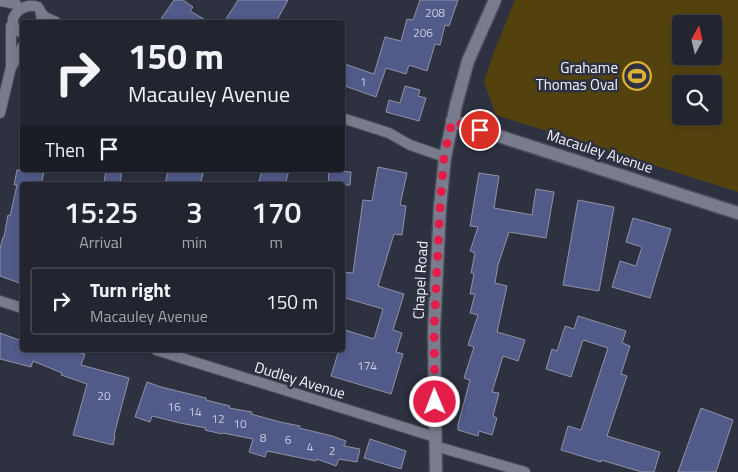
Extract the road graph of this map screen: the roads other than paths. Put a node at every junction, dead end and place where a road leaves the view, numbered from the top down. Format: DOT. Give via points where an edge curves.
graph roads {
  1 [pos="495,0"];
  2 [pos="0,1"];
  3 [pos="19,2"];
  4 [pos="41,11"];
  5 [pos="52,20"];
  6 [pos="8,22"];
  7 [pos="20,32"];
  8 [pos="20,51"];
  9 [pos="12,67"];
  10 [pos="0,113"];
  11 [pos="345,119"];
  12 [pos="452,121"];
  13 [pos="444,157"];
  14 [pos="738,213"];
  15 [pos="0,301"];
  16 [pos="20,307"];
  17 [pos="162,352"];
  18 [pos="435,442"];
  19 [pos="436,472"];
  20 [pos="526,472"];
  1 -- 12 [label="main road, Chapel Road" via="468,61"];
  2 -- 3 [label="street"];
  3 -- 4 [label="street" via="32,2"];
  3 -- 6 [label="street" via="10,10"];
  4 -- 5 [label="street"];
  6 -- 7 [label="street"];
  6 -- 9 [label="street"];
  8 -- 9 [label="street"];
  9 -- 10 [label="street"];
  11 -- 13 [label="street" via="389,133 410,145"];
  12 -- 13 [label="main road, Chapel Road"];
  12 -- 14 [label="main road, Macauley Avenue"];
  13 -- 18 [label="main road, Chapel Road" via="434,313"];
  15 -- 16 [label="street"];
  17 -- 18 [label="street, Dudley Avenue"];
  18 -- 19 [label="main road, Chapel Road"];
  18 -- 20 [label="street, Dudley Avenue"];
}
